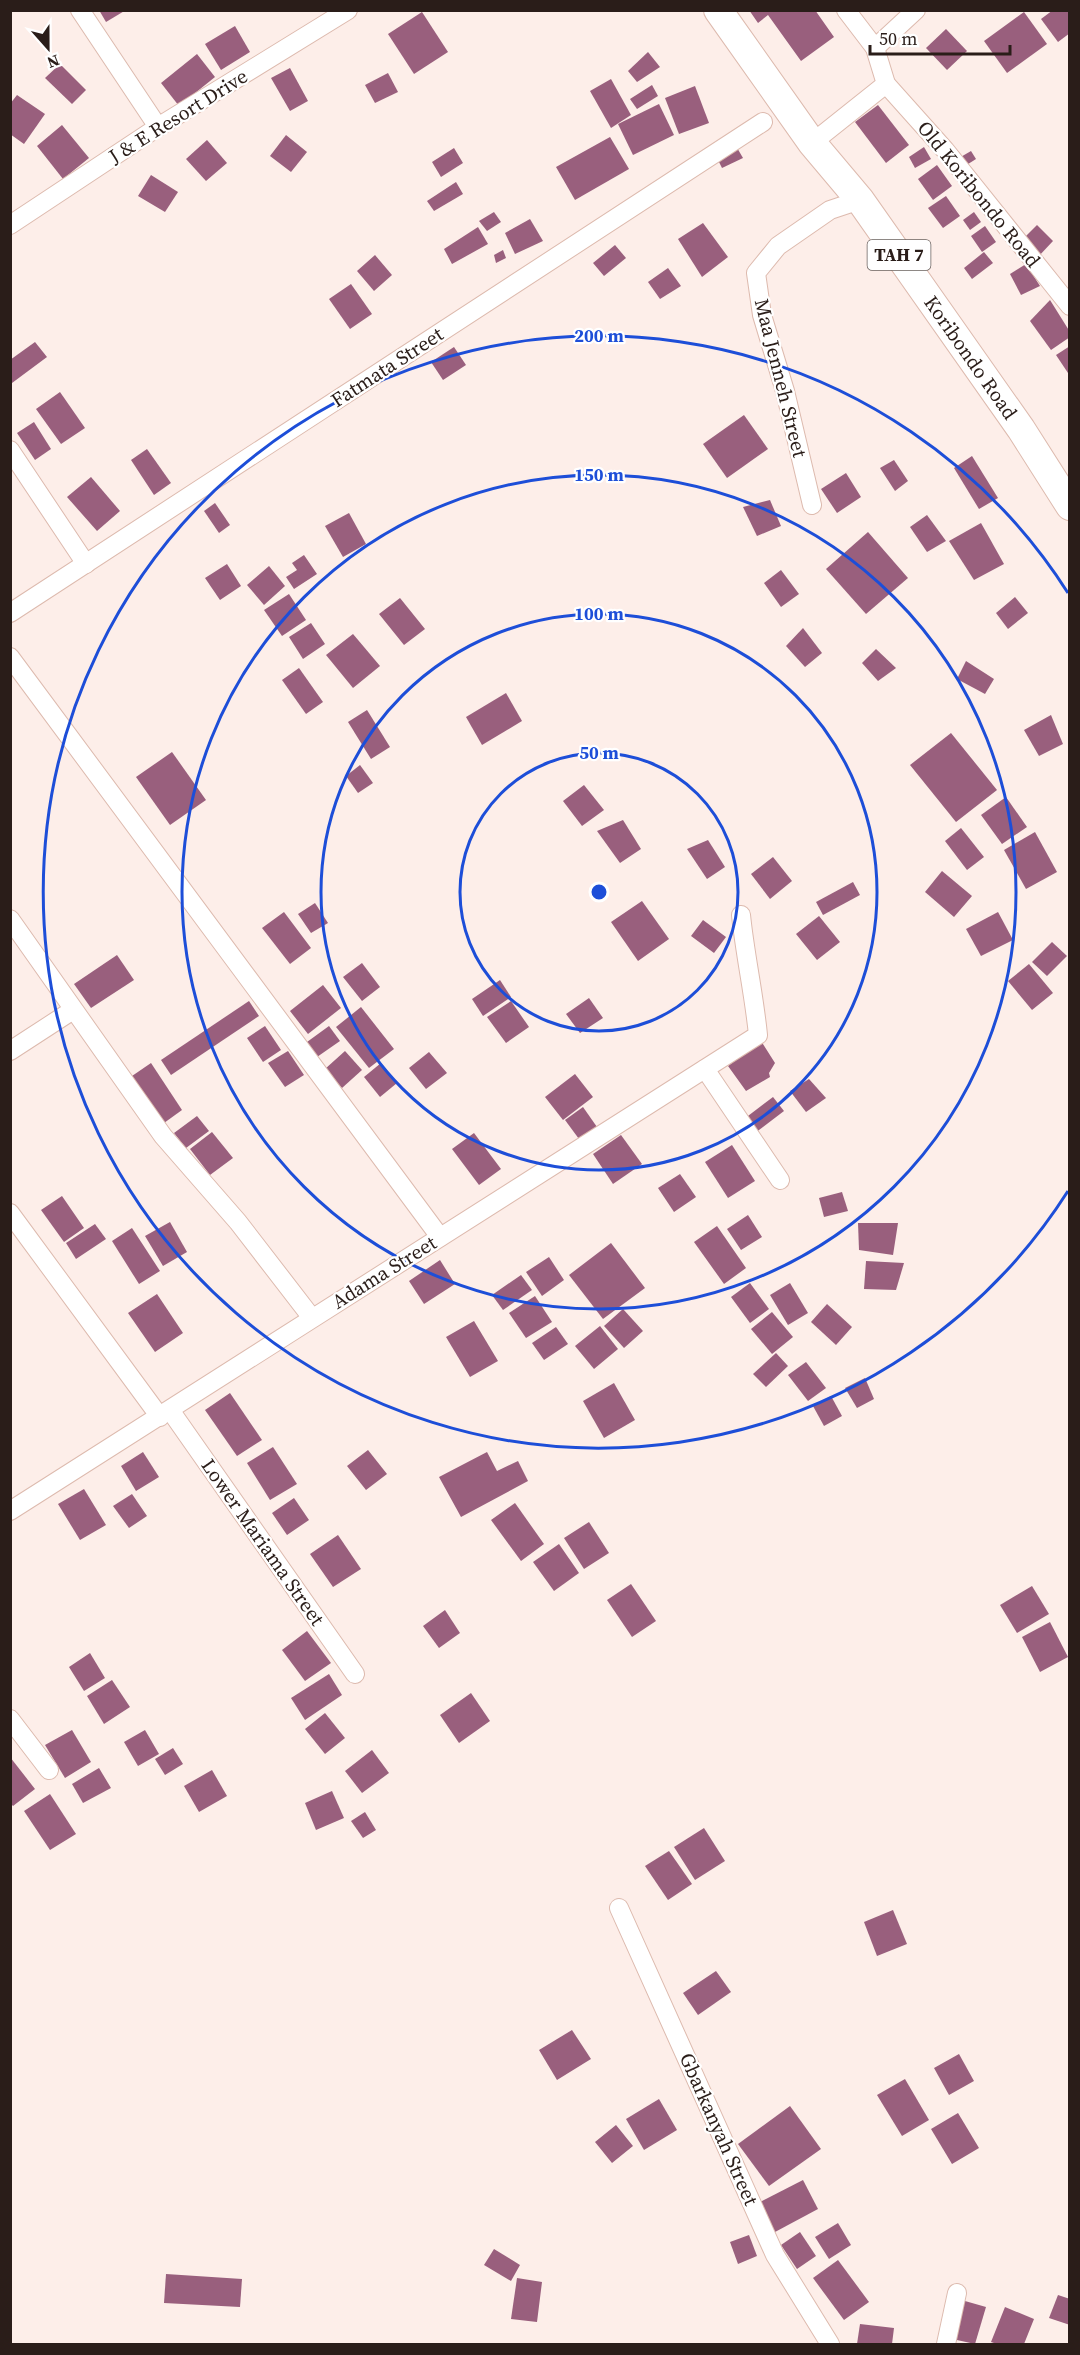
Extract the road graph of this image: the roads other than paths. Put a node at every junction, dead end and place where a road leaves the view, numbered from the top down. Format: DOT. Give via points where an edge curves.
graph roads {
  1 [pos="80,10"];
  2 [pos="348,10"];
  3 [pos="718,10"];
  4 [pos="846,10"];
  5 [pos="916,10"];
  6 [pos="875,48"];
  7 [pos="886,84"];
  8 [pos="763,122"];
  9 [pos="158,127"];
  10 [pos="812,143"];
  11 [pos="860,200"];
  12 [pos="10,225"];
  13 [pos="1063,283"];
  14 [pos="1070,306"];
  15 [pos="10,450"];
  16 [pos="812,505"];
  17 [pos="1070,506"];
  18 [pos="86,564"];
  19 [pos="10,613"];
  20 [pos="10,657"];
  21 [pos="741,915"];
  22 [pos="10,919"];
  23 [pos="73,1010"];
  24 [pos="10,1051"];
  25 [pos="705,1069"];
  26 [pos="780,1180"];
  27 [pos="10,1213"];
  28 [pos="440,1237"];
  29 [pos="312,1318"];
  30 [pos="165,1414"];
  31 [pos="10,1510"];
  32 [pos="355,1674"];
  33 [pos="10,1719"];
  34 [pos="49,1770"];
  35 [pos="619,1908"];
  36 [pos="957,2293"];
  37 [pos="830,2344"];
  38 [pos="946,2344"];
  1 -- 9 [label="street"];
  2 -- 9 [label="street, J & E Resort Drive"];
  3 -- 10 [label="highway, Koribondo Road / TAH 7"];
  4 -- 6 [label="street, Old Koribondo Road"];
  5 -- 6 [label="street"];
  6 -- 7 [label="street, Old Koribondo Road"];
  7 -- 10 [label="street"];
  7 -- 13 [label="street, Old Koribondo Road"];
  8 -- 18 [label="street, Fatmata Street"];
  9 -- 12 [label="street, J & E Resort Drive"];
  10 -- 11 [label="highway, Koribondo Road / TAH 7"];
  11 -- 16 [label="street, Maa Jenneh Street" via="830,210 778,246 756,273 762,315"];
  11 -- 17 [label="highway, Koribondo Road / TAH 7" via="1022,429"];
  13 -- 14 [label="street, Old Koribondo Road"];
  15 -- 18 [label="street"];
  18 -- 19 [label="street, Fatmata Street"];
  20 -- 28 [label="street"];
  21 -- 25 [label="street, Adama Street" via="758,1035"];
  22 -- 23 [label="street"];
  23 -- 24 [label="street"];
  23 -- 29 [label="street" via="163,1136 238,1222"];
  25 -- 26 [label="street"];
  25 -- 28 [label="street, Adama Street"];
  27 -- 30 [label="street, Lower Mariama Street"];
  28 -- 29 [label="street, Adama Street"];
  29 -- 30 [label="street, Adama Street"];
  30 -- 31 [label="street, Adama Street"];
  30 -- 32 [label="street, Lower Mariama Street"];
  33 -- 34 [label="street"];
  35 -- 37 [label="street, Gbarkanyah Street" via="775,2255"];
  36 -- 38 [label="street"];
}
